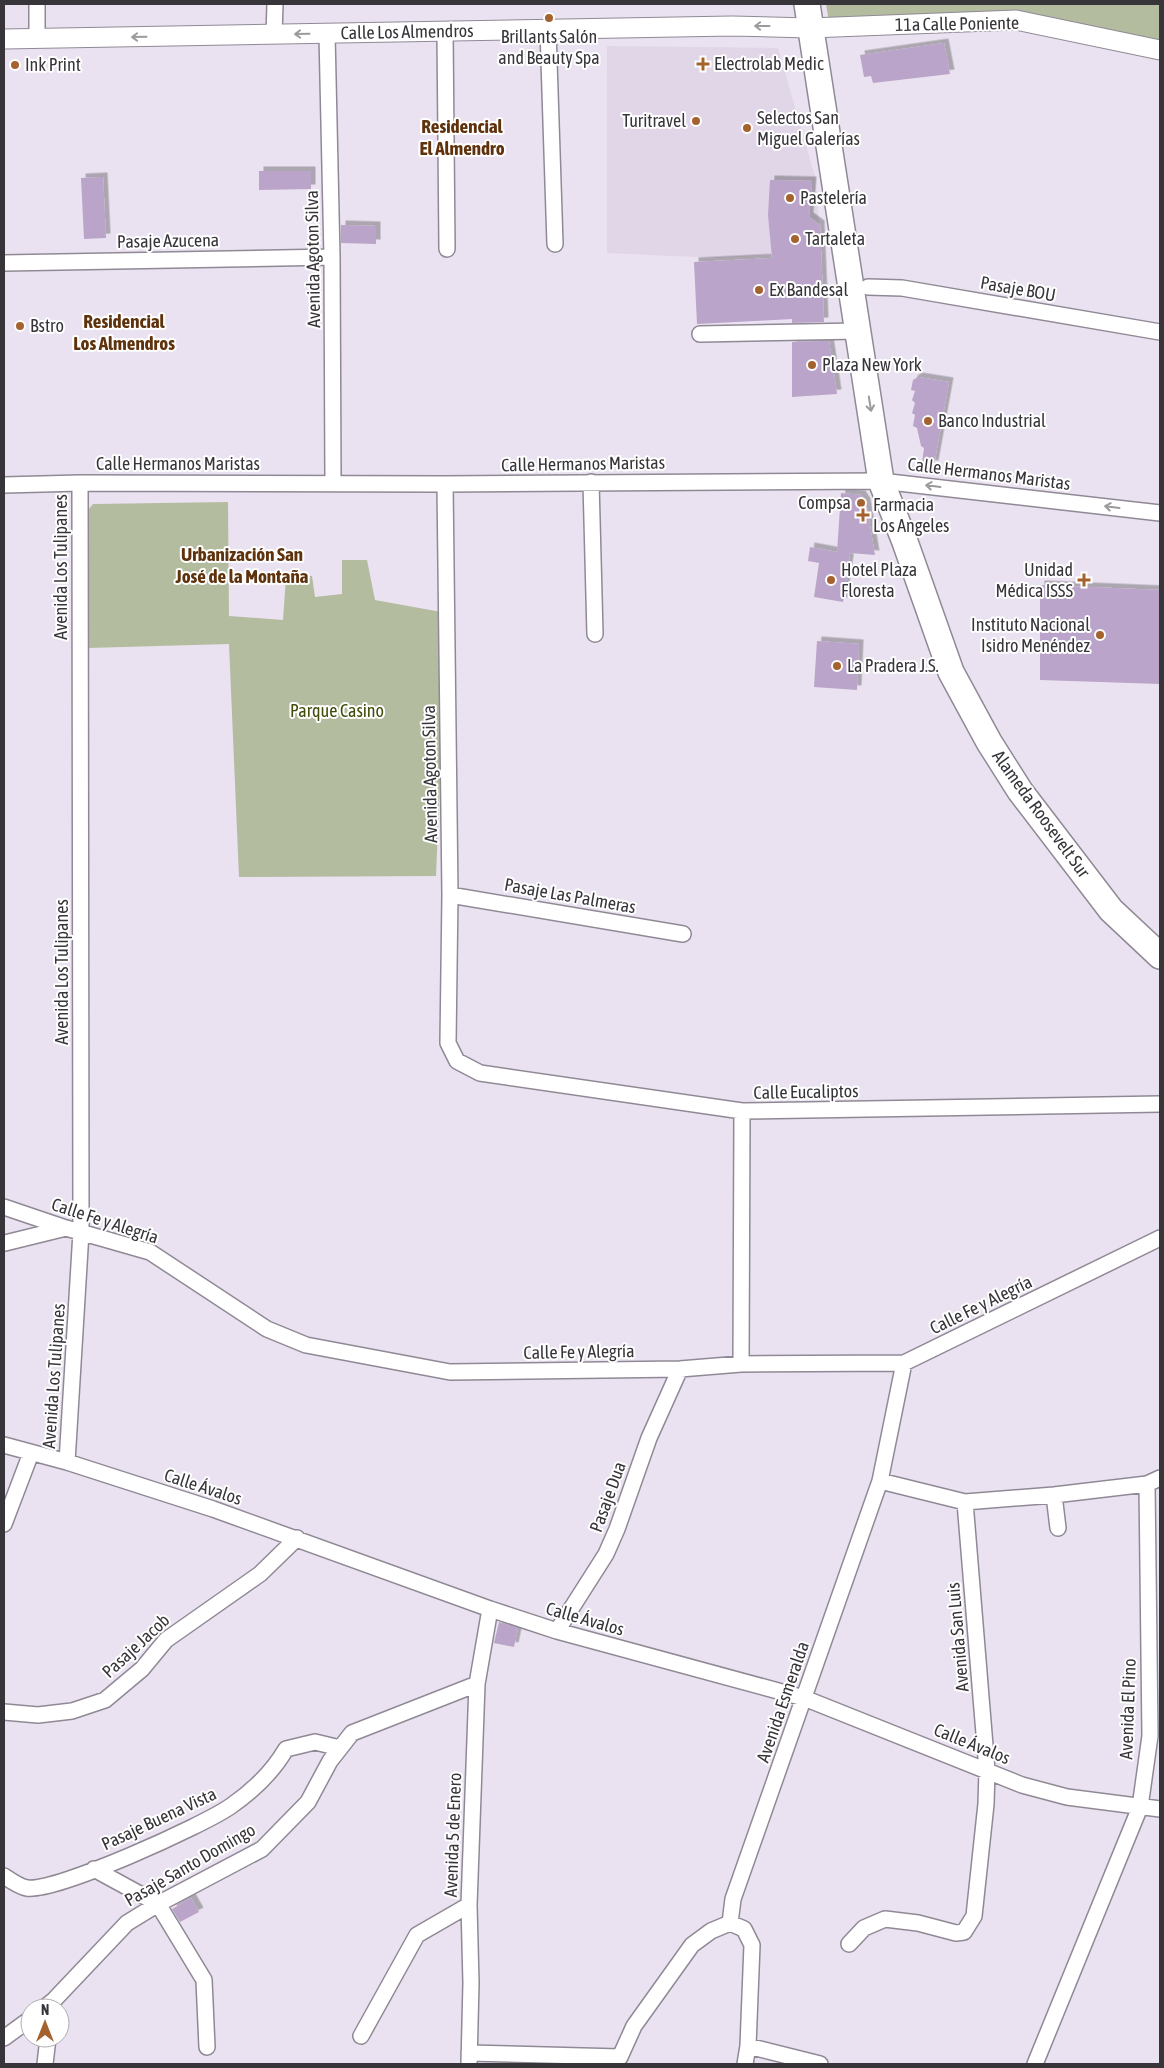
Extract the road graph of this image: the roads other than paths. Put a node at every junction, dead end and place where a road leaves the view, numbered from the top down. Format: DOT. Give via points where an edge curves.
graph roads {
  1 [pos="36,4"];
  2 [pos="275,4"];
  3 [pos="807,4"];
  4 [pos="819,19"];
  5 [pos="548,30"];
  6 [pos="445,32"];
  7 [pos="327,34"];
  8 [pos="274,35"];
  9 [pos="37,38"];
  10 [pos="4,39"];
  11 [pos="1160,50"];
  12 [pos="555,244"];
  13 [pos="447,249"];
  14 [pos="332,257"];
  15 [pos="4,263"];
  16 [pos="868,287"];
  17 [pos="859,331"];
  18 [pos="1160,332"];
  19 [pos="700,334"];
  20 [pos="591,482"];
  21 [pos="890,482"];
  22 [pos="80,483"];
  23 [pos="333,483"];
  24 [pos="446,484"];
  25 [pos="4,485"];
  26 [pos="1160,513"];
  27 [pos="595,634"];
  28 [pos="450,895"];
  29 [pos="683,934"];
  30 [pos="1160,956"];
  31 [pos="457,1061"];
  32 [pos="1160,1104"];
  33 [pos="742,1111"];
  34 [pos="4,1207"];
  35 [pos="66,1228"];
  36 [pos="82,1232"];
  37 [pos="1160,1238"];
  38 [pos="6,1243"];
  39 [pos="904,1363"];
  40 [pos="742,1364"];
  41 [pos="680,1369"];
  42 [pos="4,1446"];
  43 [pos="31,1453"];
  44 [pos="67,1462"];
  45 [pos="880,1481"];
  46 [pos="1154,1481"];
  47 [pos="1054,1496"];
  48 [pos="965,1502"];
  49 [pos="4,1524"];
  50 [pos="1058,1528"];
  51 [pos="297,1538"];
  52 [pos="490,1609"];
  53 [pos="556,1630"];
  54 [pos="477,1684"];
  55 [pos="804,1698"];
  56 [pos="4,1712"];
  57 [pos="340,1748"];
  58 [pos="987,1770"];
  59 [pos="1140,1806"];
  60 [pos="1160,1809"];
  61 [pos="94,1869"];
  62 [pos="4,1876"];
  63 [pos="158,1904"];
  64 [pos="469,1905"];
  65 [pos="730,1924"];
  66 [pos="849,1944"];
  67 [pos="57,1998"];
  68 [pos="20,2026"];
  69 [pos="361,2036"];
  70 [pos="4,2038"];
  71 [pos="748,2046"];
  72 [pos="207,2047"];
  73 [pos="47,2048"];
  74 [pos="469,2059"];
  75 [pos="619,2061"];
  76 [pos="45,2064"];
  77 [pos="745,2064"];
  78 [pos="820,2064"];
  79 [pos="1035,2064"];
  1 -- 9 [label="street"];
  2 -- 8 [label="street"];
  3 -- 4 [label="highway, Alameda Roosevelt Sur"];
  4 -- 5 [label="street, Calle Los Almendros, one-way" via="758,26"];
  4 -- 11 [label="street, 11a Calle Poniente" via="1016,20"];
  4 -- 16 [label="highway, Alameda Roosevelt Sur"];
  4 -- 17 [label="highway, Alameda Roosevelt Sur"];
  5 -- 6 [label="street, Calle Los Almendros"];
  5 -- 12 [label="street"];
  6 -- 7 [label="street, Calle Los Almendros"];
  6 -- 13 [label="street"];
  7 -- 8 [label="street, Calle Los Almendros, one-way"];
  7 -- 14 [label="street, Avenida Agoton Silva"];
  8 -- 9 [label="street, Calle Los Almendros, one-way"];
  9 -- 10 [label="street, Calle Los Almendros"];
  14 -- 15 [label="street, Pasaje Azucena"];
  14 -- 23 [label="street, Avenida Agoton Silva"];
  16 -- 18 [label="street, Pasaje BOU" via="902,288"];
  16 -- 21 [label="highway, Alameda Roosevelt Sur"];
  17 -- 19 [label="street"];
  17 -- 21 [label="highway, Alameda Roosevelt Sur, one-way"];
  20 -- 21 [label="street, Calle Hermanos Maristas"];
  20 -- 24 [label="street, Calle Hermanos Maristas"];
  20 -- 27 [label="street"];
  26 -- 21 [label="street, Calle Hermanos Maristas, one-way"];
  21 -- 30 [label="highway, Alameda Roosevelt Sur" via="905,542 951,672 989,742 1020,791 1111,910"];
  22 -- 23 [label="street, Calle Hermanos Maristas"];
  22 -- 25 [label="street, Calle Hermanos Maristas"];
  22 -- 36 [label="street, Avenida Los Tulipanes"];
  23 -- 24 [label="street, Calle Hermanos Maristas"];
  24 -- 28 [label="street, Avenida Agoton Silva"];
  28 -- 29 [label="street, Pasaje Las Palmeras"];
  28 -- 31 [label="street, Avenida Agoton Silva" via="448,1044"];
  31 -- 33 [label="street, Calle Eucaliptos" via="480,1073"];
  32 -- 33 [label="street, Calle Eucaliptos"];
  33 -- 40 [label="street"];
  34 -- 35 [label="street, Calle Fe y Alegría"];
  35 -- 36 [label="street, Calle Fe y Alegría"];
  35 -- 38 [label="street"];
  36 -- 41 [label="street, Calle Fe y Alegría" via="150,1252 267,1330 306,1345 450,1372"];
  36 -- 44 [label="street, Avenida Los Tulipanes"];
  37 -- 39 [label="street, Calle Fe y Alegría"];
  39 -- 40 [label="street, Calle Fe y Alegría"];
  39 -- 45 [label="street, Avenida Esmeralda"];
  40 -- 41 [label="street, Calle Fe y Alegría"];
  41 -- 53 [label="street, Pasaje Dua" via="649,1438 618,1529 606,1554"];
  42 -- 43 [label="street, Calle Ávalos"];
  43 -- 44 [label="street, Calle Ávalos"];
  43 -- 49 [label="street"];
  44 -- 51 [label="street, Calle Ávalos"];
  45 -- 48 [label="street"];
  45 -- 55 [label="street, Avenida Esmeralda"];
  46 -- 47 [label="street"];
  46 -- 59 [label="street, Avenida El Pino" via="1150,1736"];
  47 -- 48 [label="street"];
  47 -- 50 [label="street"];
  48 -- 58 [label="street, Avenida San Luis"];
  51 -- 52 [label="street, Calle Ávalos"];
  51 -- 56 [label="street, Pasaje Jacob" via="260,1574 166,1640 142,1669 105,1700 72,1711 38,1715"];
  52 -- 53 [label="street, Calle Ávalos"];
  52 -- 54 [label="street, Avenida 5 de Enero"];
  53 -- 55 [label="street, Calle Ávalos"];
  54 -- 57 [label="street, Pasaje Santo Domingo" via="352,1733"];
  54 -- 64 [label="street, Avenida 5 de Enero"];
  55 -- 58 [label="street, Calle Ávalos"];
  55 -- 65 [label="street, Avenida Esmeralda" via="733,1899"];
  57 -- 61 [label="street, Pasaje Buena Vista" via="315,1742 286,1749 275,1768 229,1807 150,1847"];
  57 -- 63 [label="street, Pasaje Santo Domingo" via="308,1802 262,1849"];
  58 -- 59 [label="street, Calle Ávalos" via="1022,1786 1067,1797"];
  58 -- 66 [label="street, Avenida San Luis" via="985,1823 974,1916 964,1932 885,1920 864,1928"];
  59 -- 60 [label="street, Calle Ávalos"];
  59 -- 79 [label="street, Avenida El Pino"];
  61 -- 62 [label="street, Pasaje Buena Vista" via="57,1884 27,1888"];
  61 -- 63 [label="street"];
  63 -- 67 [label="street, Pasaje Santo Domingo" via="127,1923"];
  63 -- 72 [label="street" via="204,1980"];
  64 -- 69 [label="street" via="417,1935"];
  64 -- 74 [label="street, Avenida 5 de Enero"];
  65 -- 71 [label="street" via="744,1929 752,1945"];
  65 -- 75 [label="street" via="711,1931 692,1944 634,2026"];
  68 -- 70 [label="street"];
  71 -- 77 [label="street"];
  71 -- 78 [label="street"];
  73 -- 76 [label="street"];
  74 -- 75 [label="street"];
}
